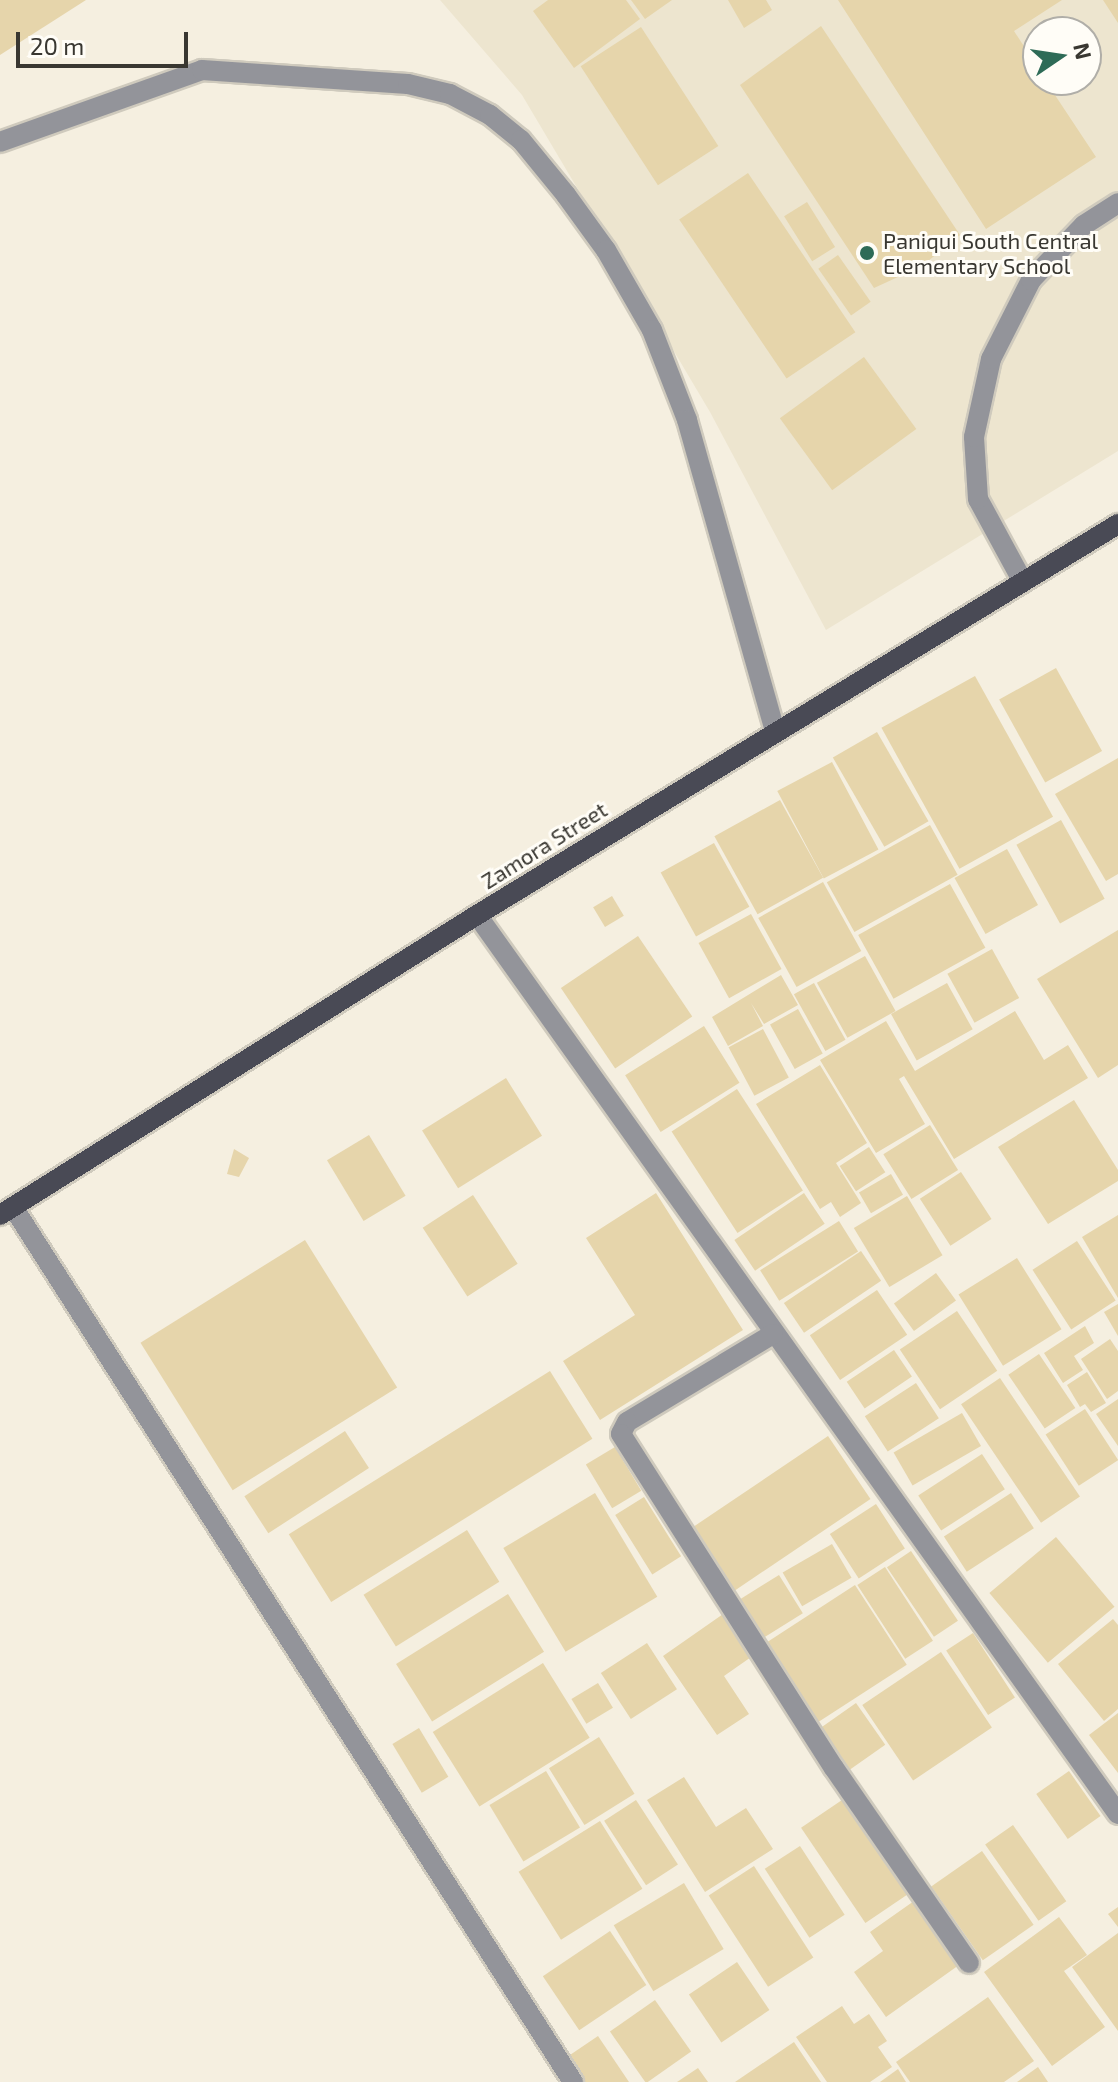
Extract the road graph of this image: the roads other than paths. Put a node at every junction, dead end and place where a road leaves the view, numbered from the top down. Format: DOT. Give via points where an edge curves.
graph roads {
  1 [pos="0,142"];
  2 [pos="1118,203"];
  3 [pos="1118,524"];
  4 [pos="1023,582"];
  5 [pos="775,731"];
  6 [pos="477,915"];
  7 [pos="6,1211"];
  8 [pos="773,1334"];
  9 [pos="1118,1814"];
  10 [pos="969,1963"];
  11 [pos="573,2082"];
  1 -- 5 [label="street" via="202,70 408,84 450,94 490,115 521,140 566,195 606,250 652,330 687,420"];
  2 -- 4 [label="street" via="1084,225 1031,280 991,359 974,437 978,499"];
  3 -- 4 [label="main road, Zamora Street"];
  4 -- 5 [label="main road, Zamora Street"];
  5 -- 6 [label="main road, Zamora Street"];
  6 -- 7 [label="main road, Zamora Street"];
  6 -- 8 [label="street"];
  7 -- 11 [label="street"];
  8 -- 9 [label="street"];
  8 -- 10 [label="street" via="627,1422 621,1434 834,1768"];
}
